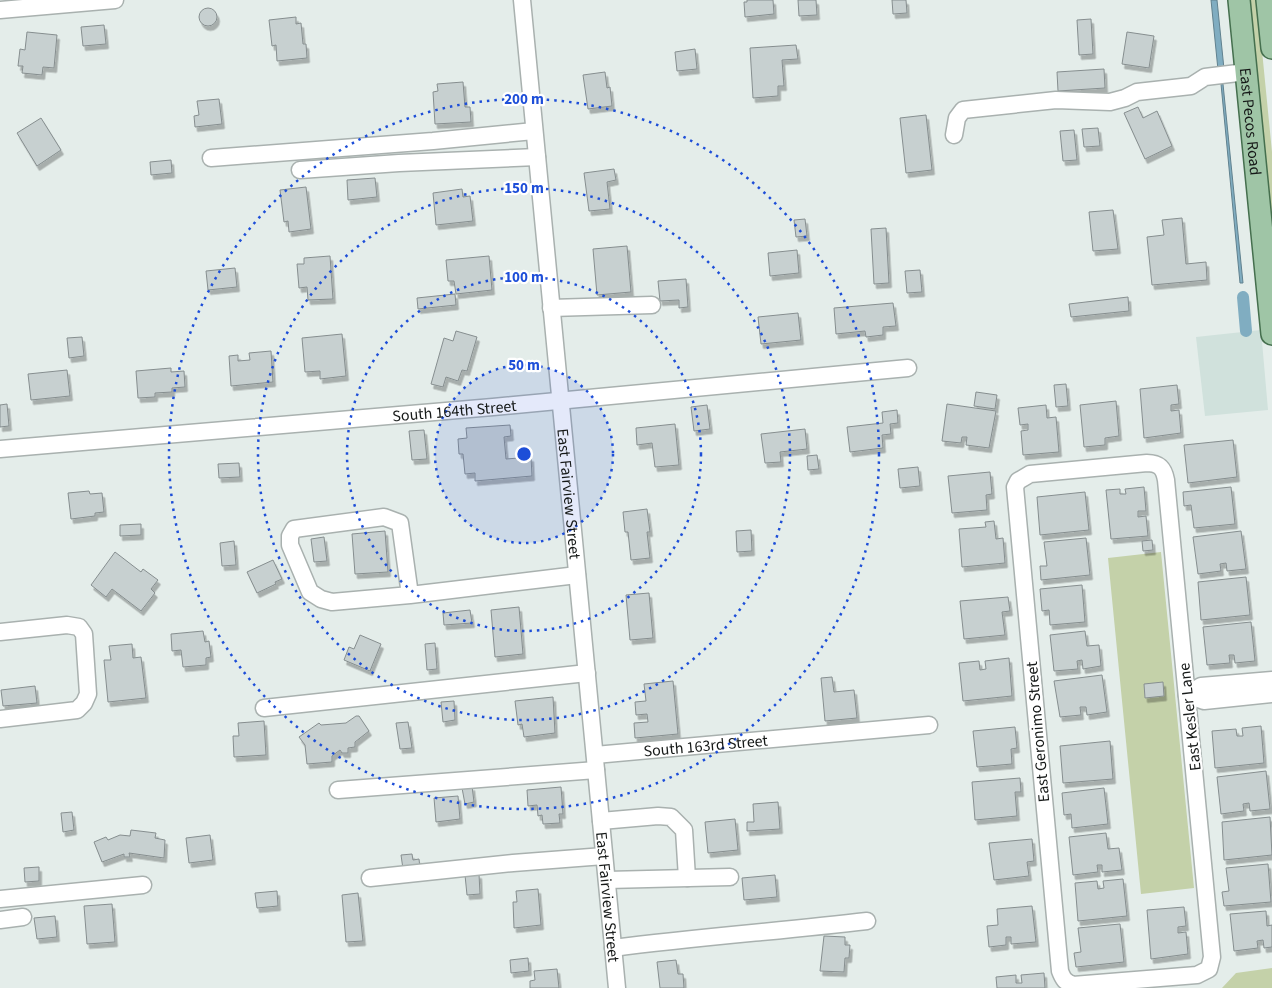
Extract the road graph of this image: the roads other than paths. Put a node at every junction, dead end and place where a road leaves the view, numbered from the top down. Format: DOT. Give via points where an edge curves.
graph roads {
  1 [pos="115,0"];
  2 [pos="522,0"];
  3 [pos="1239,0"];
  4 [pos="1267,0"];
  5 [pos="0,10"];
  6 [pos="1272,48"];
  7 [pos="1246,72"];
  8 [pos="534,131"];
  9 [pos="954,135"];
  10 [pos="537,157"];
  11 [pos="211,158"];
  12 [pos="300,170"];
  13 [pos="652,305"];
  14 [pos="552,308"];
  15 [pos="1272,334"];
  16 [pos="908,368"];
  17 [pos="560,400"];
  18 [pos="0,449"];
  19 [pos="1160,466"];
  20 [pos="577,575"];
  21 [pos="410,595"];
  22 [pos="0,632"];
  23 [pos="587,673"];
  24 [pos="1272,680"];
  25 [pos="1235,690"];
  26 [pos="1272,694"];
  27 [pos="1187,695"];
  28 [pos="264,708"];
  29 [pos="0,719"];
  30 [pos="929,725"];
  31 [pos="595,762"];
  32 [pos="338,790"];
  33 [pos="601,821"];
  34 [pos="604,856"];
  35 [pos="730,877"];
  36 [pos="370,878"];
  37 [pos="687,878"];
  38 [pos="607,880"];
  39 [pos="143,885"];
  40 [pos="0,899"];
  41 [pos="23,917"];
  42 [pos="0,920"];
  43 [pos="867,921"];
  44 [pos="613,948"];
  45 [pos="1208,969"];
  46 [pos="617,988"];
  1 -- 5 [label="street"];
  2 -- 8 [label="street, East Fairview Street"];
  3 -- 7 [label="main road, East Pecos Road"];
  4 -- 6 [label="main road"];
  7 -- 9 [label="street" via="1205,77 1191,86 1137,92 1110,102 1056,100 963,110 957,118"];
  7 -- 15 [label="main road, East Pecos Road"];
  8 -- 10 [label="street, East Fairview Street"];
  8 -- 11 [label="street"];
  10 -- 12 [label="street"];
  10 -- 14 [label="street, East Fairview Street"];
  13 -- 14 [label="street"];
  14 -- 17 [label="street, East Fairview Street"];
  16 -- 17 [label="street, South 164th Street"];
  17 -- 18 [label="street, South 164th Street"];
  17 -- 20 [label="street, East Fairview Street"];
  19 -- 27 [label="street, East Kesler Lane" via="1166,480"];
  19 -- 45 [label="street, East Geronimo Street" via="1147,463 1030,474 1018,481 1015,495 1024,594 1062,977 1066,982 1080,985 1198,975"];
  20 -- 21 [label="street"];
  20 -- 23 [label="street, East Fairview Street"];
  21 -- 21 [label="street" via="400,523 396,520 384,517 294,529 290,536 290,545 310,592 320,599 332,602"];
  22 -- 29 [label="street" via="67,625 79,627 84,634 88,694 77,710"];
  23 -- 28 [label="street"];
  23 -- 31 [label="street, East Fairview Street"];
  24 -- 25 [label="street"];
  25 -- 26 [label="street"];
  25 -- 27 [label="street" via="1204,701"];
  27 -- 45 [label="street, East Kesler Lane" via="1212,957"];
  30 -- 31 [label="street, South 163rd Street" via="816,735"];
  31 -- 32 [label="street, South 163rd Street"];
  31 -- 33 [label="street, East Fairview Street"];
  33 -- 34 [label="street, East Fairview Street"];
  33 -- 37 [label="street" via="671,817 684,830"];
  34 -- 36 [label="street"];
  34 -- 38 [label="street, East Fairview Street"];
  35 -- 37 [label="street"];
  37 -- 38 [label="street"];
  38 -- 44 [label="street, East Fairview Street"];
  39 -- 40 [label="street"];
  41 -- 42 [label="street"];
  43 -- 44 [label="street"];
  44 -- 46 [label="street, East Fairview Street"];
}
